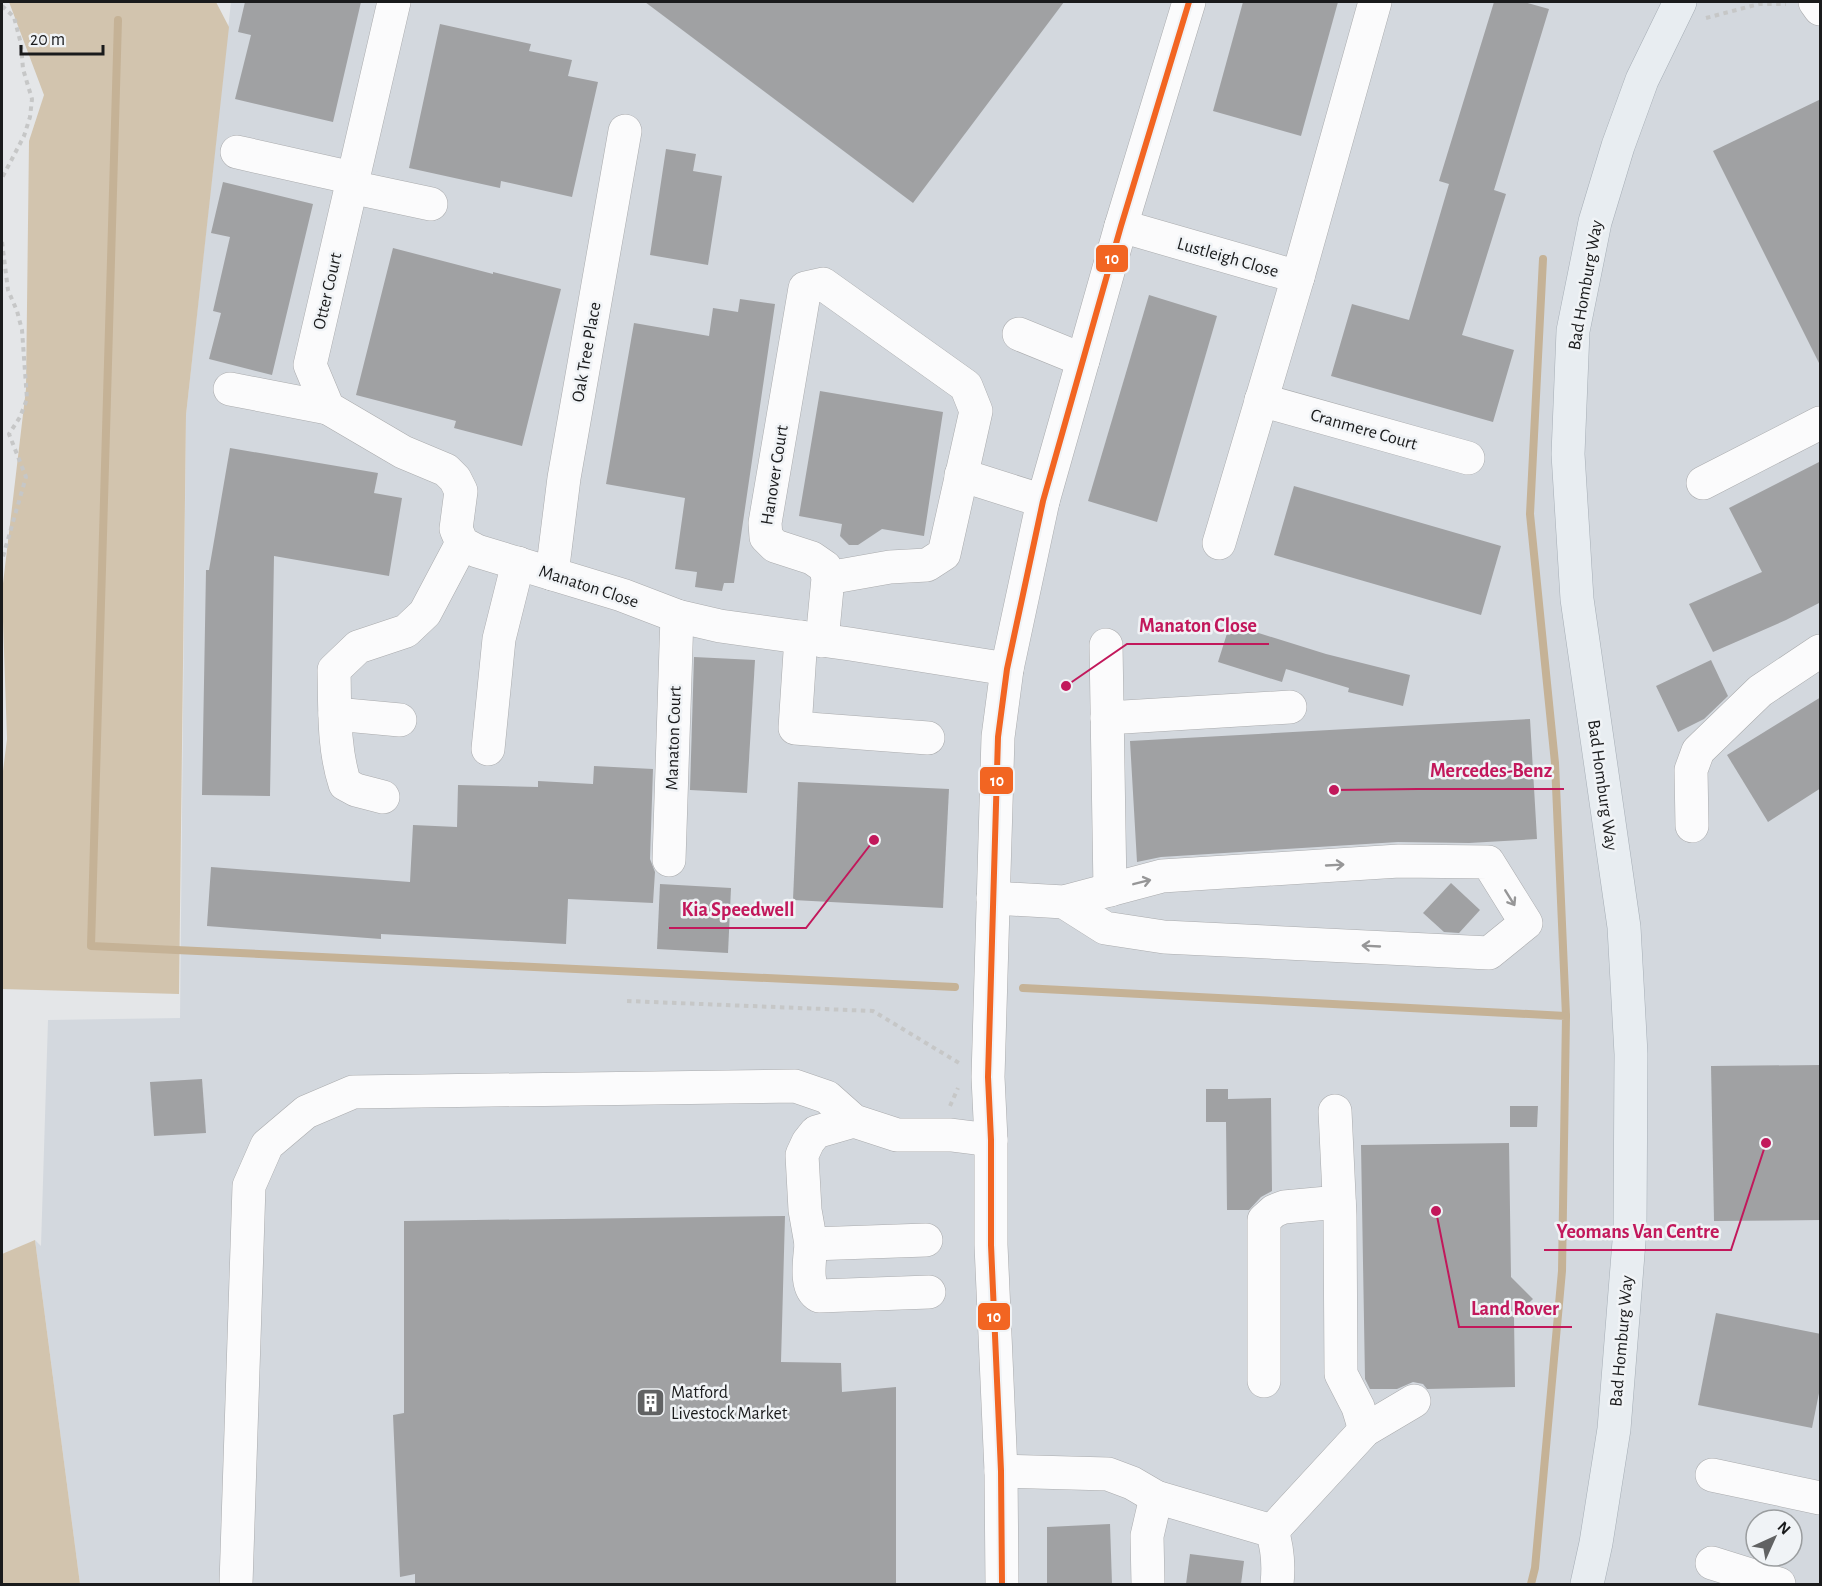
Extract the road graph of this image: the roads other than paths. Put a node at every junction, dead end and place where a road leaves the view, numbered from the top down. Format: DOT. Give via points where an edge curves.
graph roads {
  1 [pos="394,2"];
  2 [pos="1189,2"];
  3 [pos="1375,2"];
  4 [pos="1674,15"];
  5 [pos="626,131"];
  6 [pos="237,152"];
  7 [pos="352,183"];
  8 [pos="431,204"];
  9 [pos="1121,226"];
  10 [pos="1298,277"];
  11 [pos="1019,334"];
  12 [pos="1083,360"];
  13 [pos="230,389"];
  14 [pos="1261,400"];
  15 [pos="328,408"];
  16 [pos="1821,423"];
  17 [pos="1468,458"];
  18 [pos="962,475"];
  19 [pos="1703,483"];
  20 [pos="1043,501"];
  21 [pos="462,543"];
  22 [pos="1219,543"];
  23 [pos="518,563"];
  24 [pos="552,574"];
  25 [pos="828,578"];
  26 [pos="677,616"];
  27 [pos="811,639"];
  28 [pos="1106,645"];
  29 [pos="1821,651"];
  30 [pos="1007,669"];
  31 [pos="1290,707"];
  32 [pos="335,714"];
  33 [pos="1107,718"];
  34 [pos="400,720"];
  35 [pos="928,738"];
  36 [pos="488,749"];
  37 [pos="383,797"];
  38 [pos="1692,826"];
  39 [pos="669,860"];
  40 [pos="1110,890"];
  41 [pos="993,898"];
  42 [pos="1065,902"];
  43 [pos="1335,1111"];
  44 [pos="854,1121"];
  45 [pos="991,1140"];
  46 [pos="1340,1202"];
  47 [pos="927,1240"];
  48 [pos="811,1244"];
  49 [pos="929,1292"];
  50 [pos="1264,1381"];
  51 [pos="1414,1401"];
  52 [pos="1365,1430"];
  53 [pos="1001,1471"];
  54 [pos="1712,1475"];
  55 [pos="1156,1497"];
  56 [pos="1821,1498"];
  57 [pos="1272,1530"];
  58 [pos="1712,1563"];
  59 [pos="236,1584"];
  60 [pos="1002,1584"];
  61 [pos="1148,1584"];
  62 [pos="1276,1584"];
  63 [pos="1587,1584"];
  64 [pos="1779,1584"];
  1 -- 7 [label="street, Otter Court"];
  2 -- 9 [label="street"];
  3 -- 10 [label="street, Lustleigh Close"];
  4 -- 63 [label="main road, Bad Homburg Way" via="1642,80 1618,146 1595,222 1573,331 1569,454 1577,599 1624,927 1631,1054 1630,1229 1614,1429"];
  5 -- 24 [label="street, Oak Tree Place" via="564,478"];
  6 -- 7 [label="street"];
  7 -- 8 [label="street"];
  7 -- 15 [label="street, Otter Court" via="310,365"];
  9 -- 10 [label="street, Lustleigh Close"];
  9 -- 12 [label="street"];
  10 -- 14 [label="street"];
  11 -- 12 [label="street"];
  12 -- 20 [label="street"];
  13 -- 15 [label="street"];
  14 -- 17 [label="street, Cranmere Court"];
  14 -- 22 [label="street"];
  15 -- 21 [label="street" via="403,452 446,470 455,479 461,491 456,529"];
  16 -- 19 [label="street"];
  18 -- 20 [label="street"];
  18 -- 25 [label="street" via="944,554 927,565"];
  18 -- 25 [label="street, Hanover Court" via="976,411 966,386 823,284 805,288 765,523 766,537 775,546 812,558 825,567"];
  20 -- 30 [label="street"];
  21 -- 23 [label="street, Manaton Close"];
  21 -- 32 [label="street" via="425,613 406,631 358,647 334,670"];
  23 -- 24 [label="street, Manaton Close"];
  23 -- 36 [label="street" via="499,639"];
  24 -- 26 [label="street, Manaton Close"];
  25 -- 27 [label="street"];
  26 -- 27 [label="street, Manaton Close"];
  26 -- 39 [label="street, Manaton Court"];
  27 -- 30 [label="street, Manaton Close"];
  27 -- 35 [label="street" via="795,728"];
  28 -- 33 [label="street"];
  29 -- 38 [label="street" via="1760,691 1698,751 1692,770"];
  30 -- 41 [label="street" via="998,737"];
  31 -- 33 [label="street"];
  32 -- 34 [label="street"];
  32 -- 37 [label="street" via="345,784"];
  33 -- 40 [label="street"];
  40 -- 42 [label="street"];
  40 -- 42 [label="street, one-way" via="1162,876 1399,861 1488,862 1526,923 1489,953 1164,937 1105,928"];
  41 -- 42 [label="street"];
  41 -- 45 [label="street" via="988,1077"];
  43 -- 46 [label="street"];
  44 -- 45 [label="street" via="897,1134"];
  44 -- 48 [label="street" via="816,1132 802,1155"];
  44 -- 59 [label="street" via="827,1097 795,1086 353,1092 306,1112 267,1144 249,1186"];
  45 -- 53 [label="street" via="991,1245"];
  46 -- 50 [label="street" via="1284,1207 1264,1220"];
  46 -- 52 [label="street" via="1341,1374"];
  47 -- 48 [label="street"];
  48 -- 49 [label="street" via="810,1286 819,1296"];
  51 -- 52 [label="street"];
  52 -- 57 [label="street"];
  53 -- 55 [label="street" via="1108,1474"];
  53 -- 60 [label="street"];
  54 -- 56 [label="street"];
  55 -- 57 [label="street"];
  55 -- 61 [label="street" via="1147,1536"];
  57 -- 62 [label="street" via="1279,1563"];
  58 -- 64 [label="street"];
}
